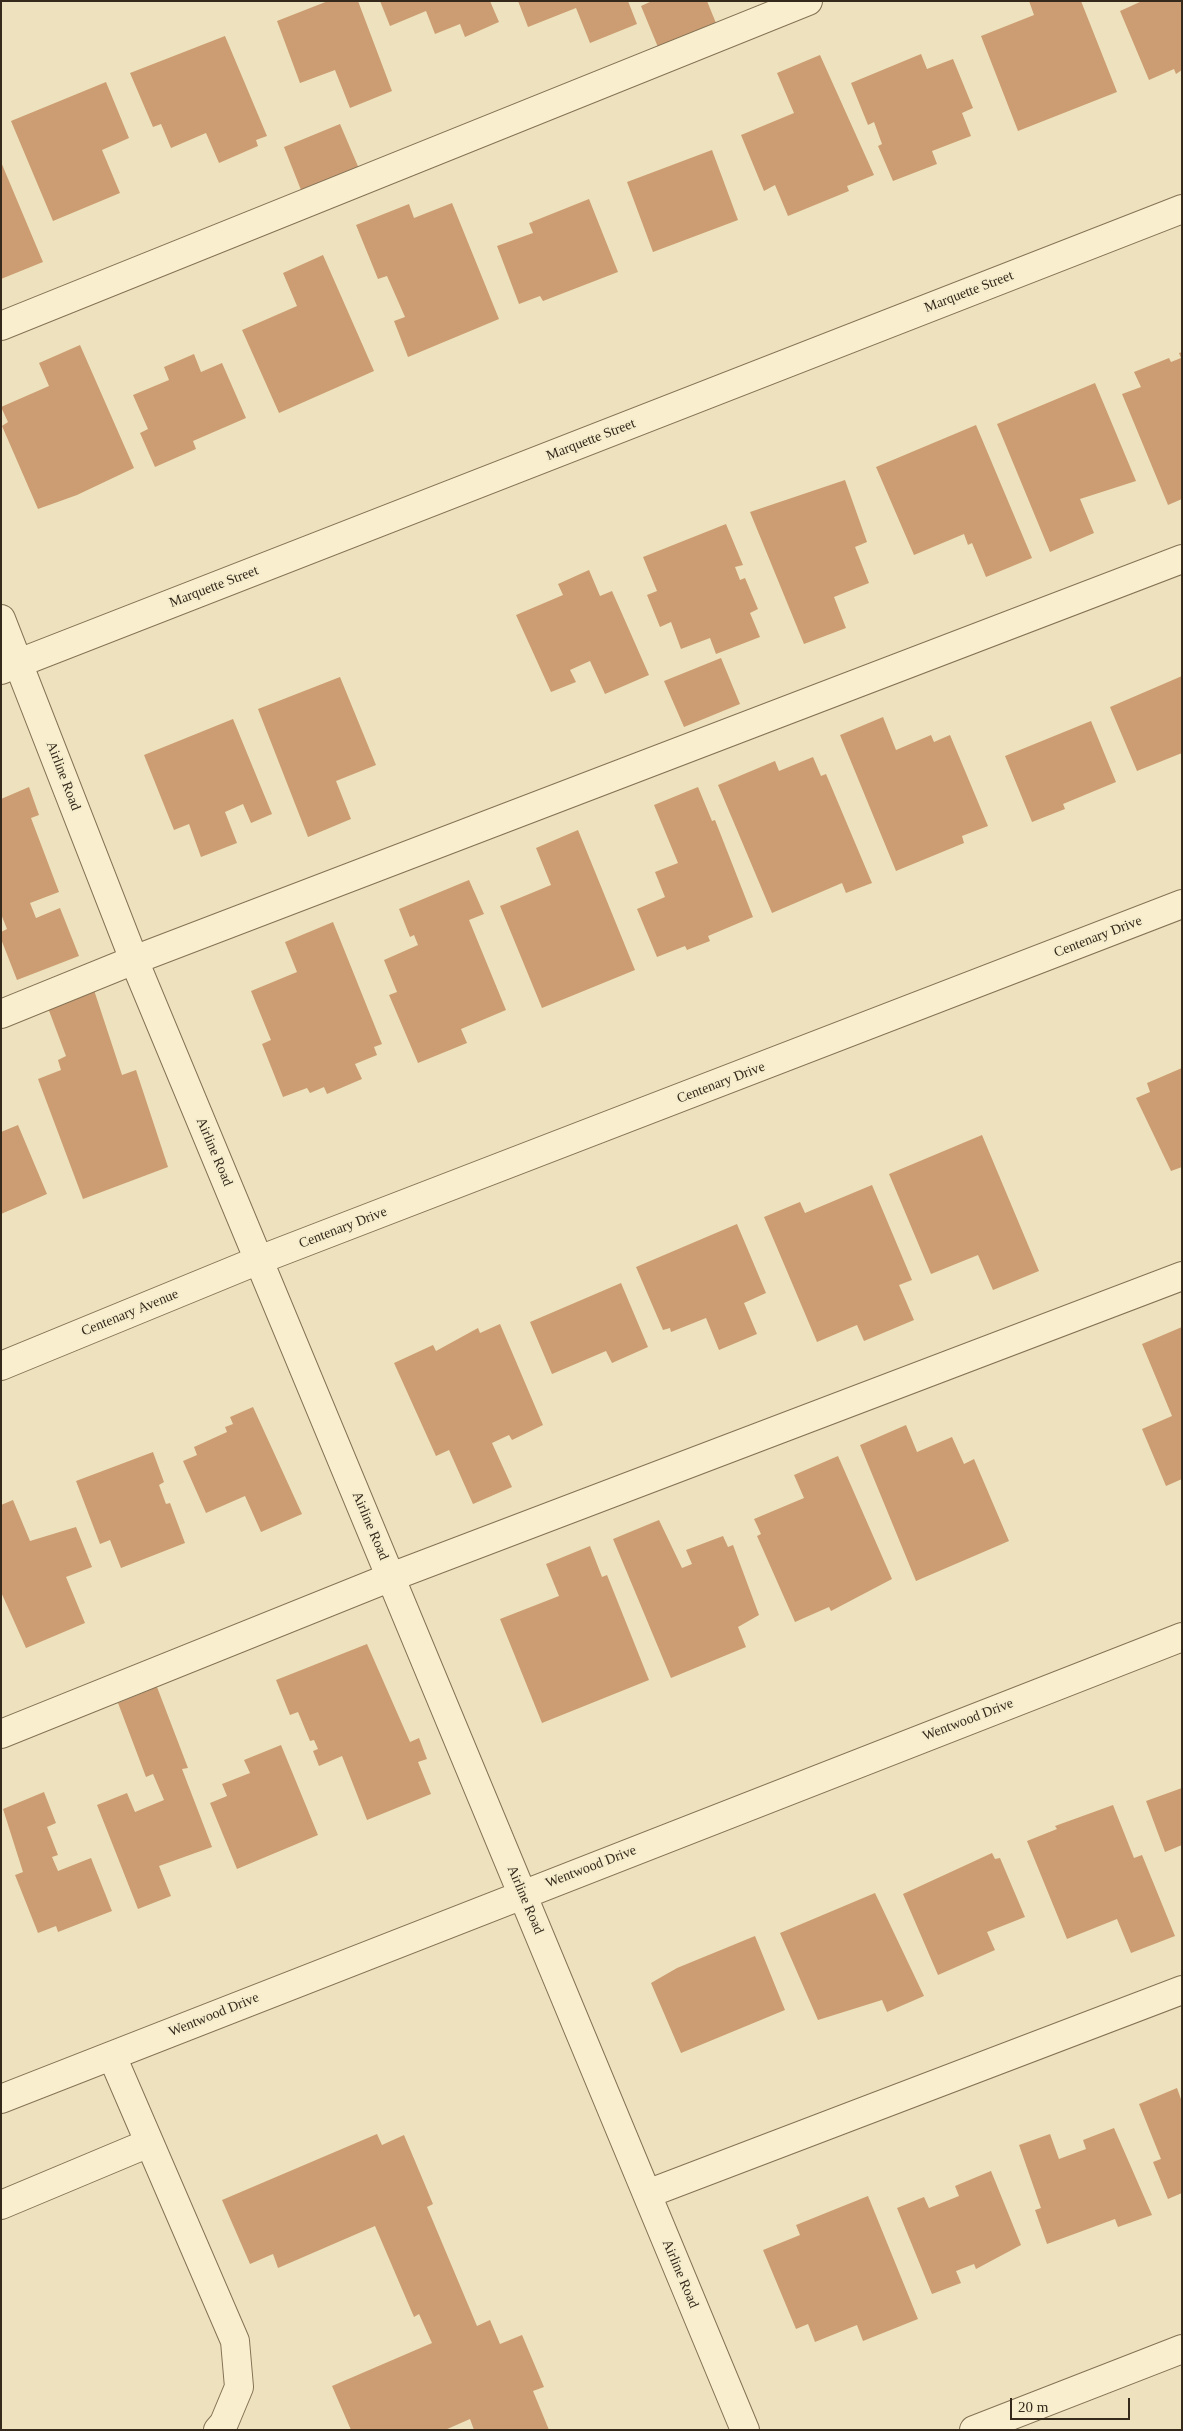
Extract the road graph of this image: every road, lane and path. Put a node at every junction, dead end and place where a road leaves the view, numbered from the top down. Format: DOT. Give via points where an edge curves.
graph roads {
  1 [pos="808,1"];
  2 [pos="1182,209"];
  3 [pos="1,326"];
  4 [pos="1182,559"];
  5 [pos="1,619"];
  6 [pos="10,667"];
  7 [pos="1182,904"];
  8 [pos="134,960"];
  9 [pos="1,1014"];
  10 [pos="259,1260"];
  11 [pos="1182,1276"];
  12 [pos="1,1366"];
  13 [pos="391,1577"];
  14 [pos="1182,1637"];
  15 [pos="1,1734"];
  16 [pos="522,1894"];
  17 [pos="1182,1990"];
  18 [pos="112,2056"];
  19 [pos="1,2099"];
  20 [pos="149,2143"];
  21 [pos="647,2194"];
  22 [pos="1,2205"];
  23 [pos="1182,2349"];
  24 [pos="218,2430"];
  25 [pos="745,2430"];
  26 [pos="974,2430"];
  1 -- 3 [label="street"];
  2 -- 6 [label="street, Marquette Street"];
  4 -- 8 [label="street"];
  5 -- 6 [label="street, Airline Road"];
  6 -- 8 [label="street, Airline Road"];
  7 -- 10 [label="street, Centenary Drive"];
  8 -- 9 [label="street"];
  8 -- 10 [label="street, Airline Road"];
  10 -- 12 [label="street, Centenary Avenue"];
  10 -- 13 [label="street, Airline Road"];
  11 -- 13 [label="street"];
  13 -- 15 [label="street"];
  13 -- 16 [label="street, Airline Road"];
  14 -- 16 [label="street, Wentwood Drive"];
  16 -- 18 [label="street, Wentwood Drive"];
  16 -- 21 [label="street, Airline Road"];
  17 -- 21 [label="street"];
  18 -- 19 [label="street, Wentwood Drive"];
  18 -- 20 [label="street"];
  20 -- 22 [label="street"];
  20 -- 24 [label="street" via="235,2342 239,2386"];
  21 -- 25 [label="street, Airline Road"];
  23 -- 26 [label="street"];
}
